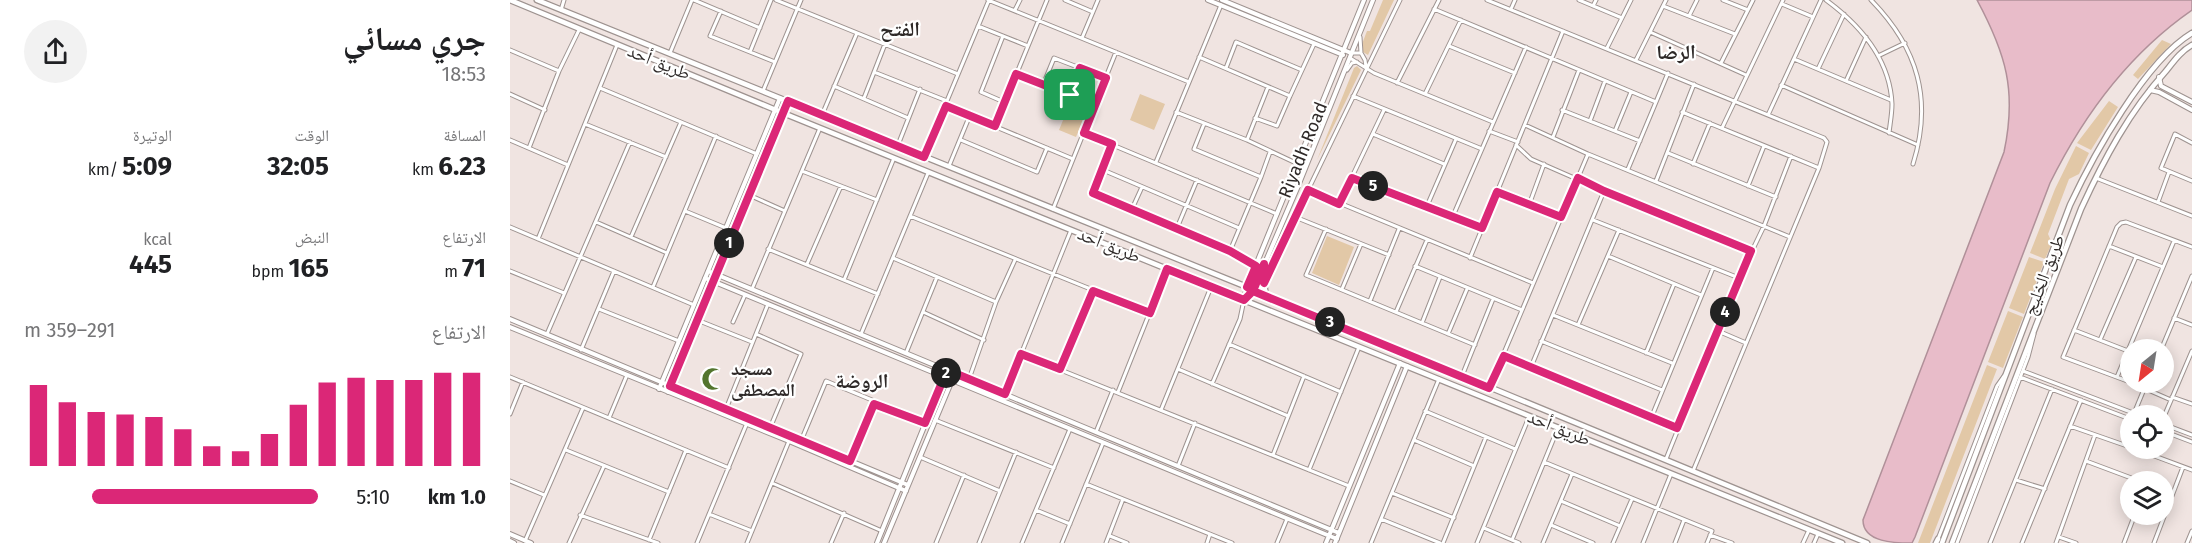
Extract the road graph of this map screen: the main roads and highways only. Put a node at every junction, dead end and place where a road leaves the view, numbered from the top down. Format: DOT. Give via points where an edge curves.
graph roads {
  1 [pos="510,0"];
  2 [pos="537,0"];
  3 [pos="2192,33"];
  4 [pos="2192,45"];
  5 [pos="1264,264"];
  6 [pos="1266,296"];
  7 [pos="1938,542"];
  8 [pos="1842,543"];
  9 [pos="1867,543"];
  10 [pos="1952,543"];
  1 -- 8 [label="main road, طريق أحد"];
  2 -- 6 [label="main road, طريق أحد"];
  3 -- 7 [label="main road, طريق الخليج" via="2156,66 2088,168 1952,516"];
  4 -- 10 [label="main road, طريق الخليج" via="2149,90 2122,127 2095,177"];
  5 -- 6 [label="main road"];
  6 -- 9 [label="main road, طريق أحد"];
}
